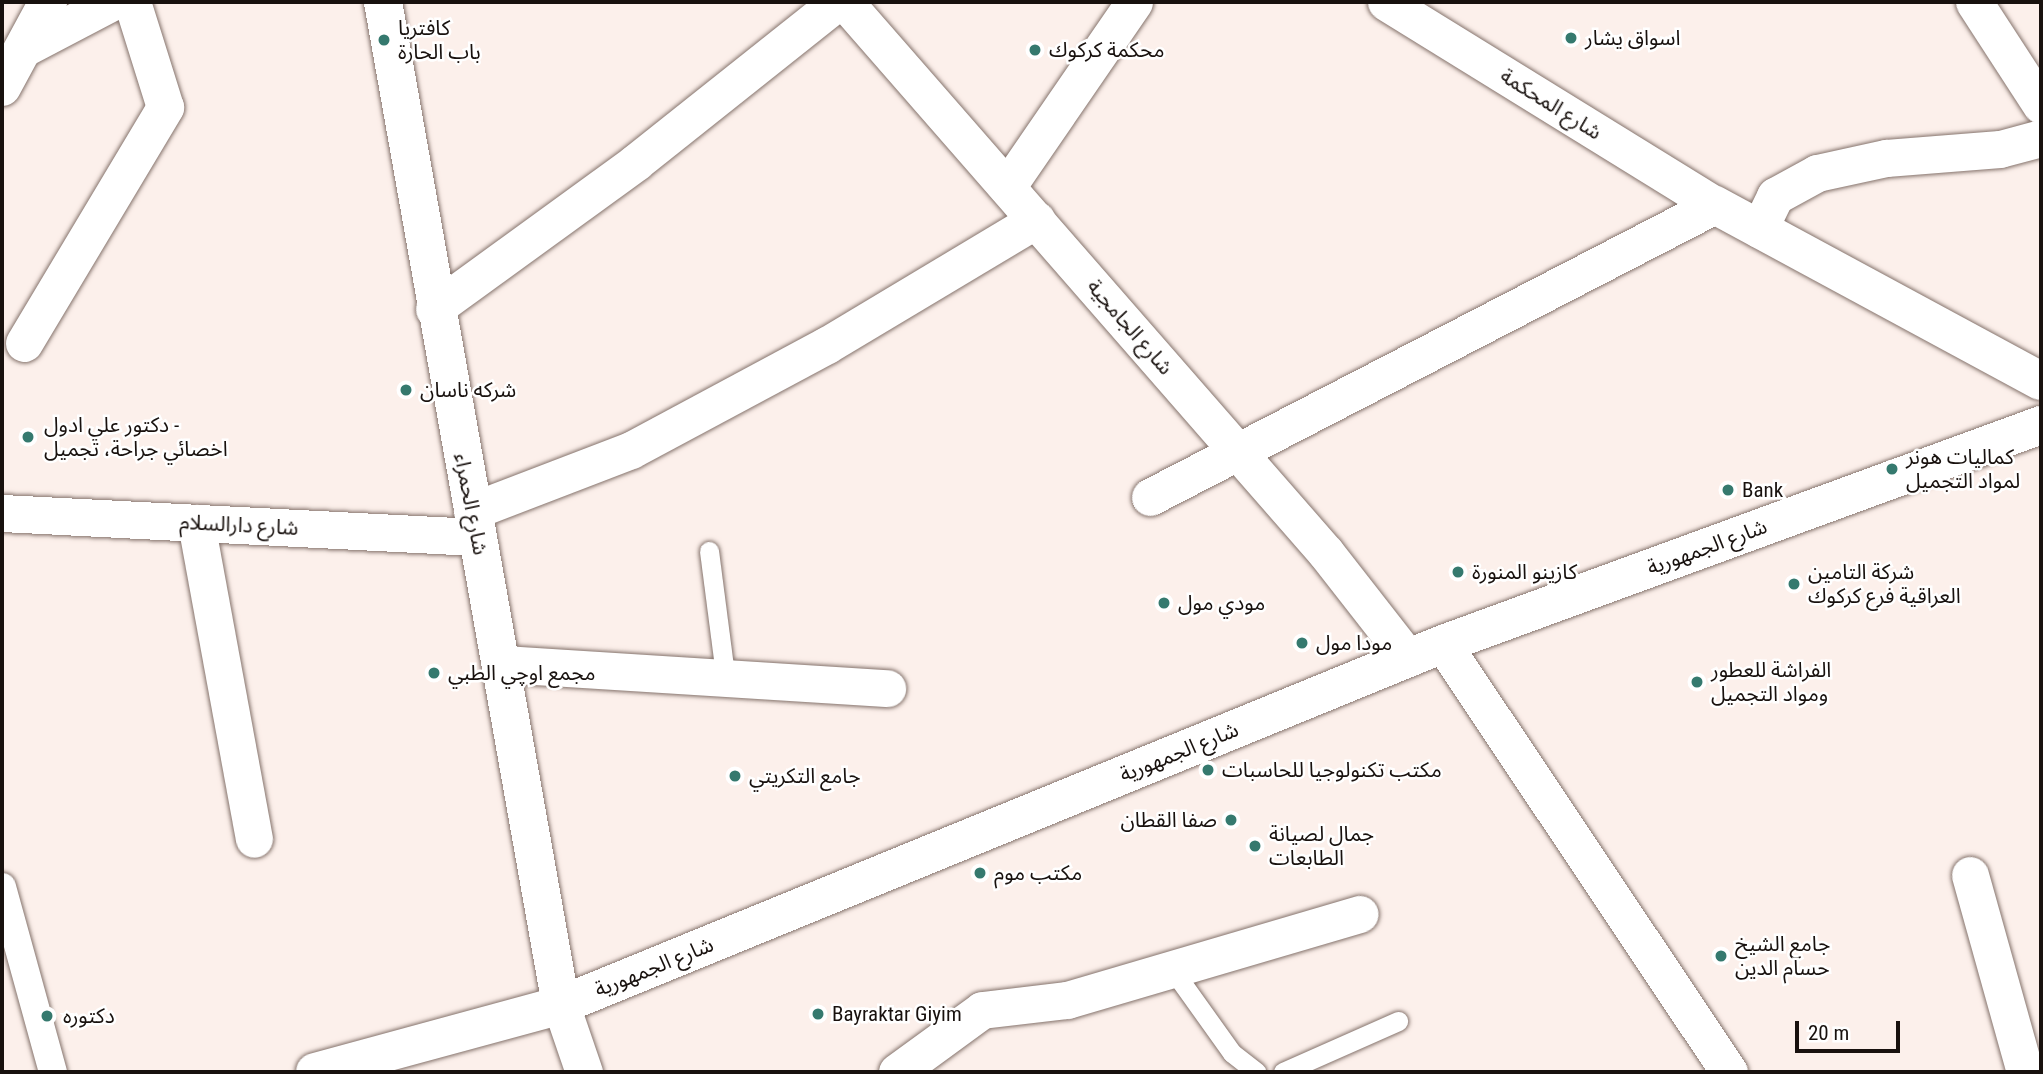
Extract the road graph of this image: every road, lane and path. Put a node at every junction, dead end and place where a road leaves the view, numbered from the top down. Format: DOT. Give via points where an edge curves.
graph roads {
  1 [pos="48,2"];
  2 [pos="112,2"];
  3 [pos="132,2"];
  4 [pos="383,2"];
  5 [pos="837,2"];
  6 [pos="845,2"];
  7 [pos="1134,2"];
  8 [pos="1386,2"];
  9 [pos="1974,2"];
  10 [pos="24,48"];
  11 [pos="2,87"];
  12 [pos="2041,105"];
  13 [pos="2041,138"];
  14 [pos="1007,187"];
  15 [pos="1715,205"];
  16 [pos="1036,220"];
  17 [pos="1759,229"];
  18 [pos="434,309"];
  19 [pos="24,343"];
  20 [pos="2041,381"];
  21 [pos="2041,425"];
  22 [pos="1239,453"];
  23 [pos="1150,497"];
  24 [pos="2,513"];
  25 [pos="197,523"];
  26 [pos="474,524"];
  27 [pos="709,551"];
  28 [pos="1425,651"];
  29 [pos="502,664"];
  30 [pos="725,675"];
  31 [pos="887,688"];
  32 [pos="254,839"];
  33 [pos="1970,875"];
  34 [pos="2,887"];
  35 [pos="1360,914"];
  36 [pos="1172,969"];
  37 [pos="561,1005"];
  38 [pos="1398,1021"];
  39 [pos="53,1072"];
  40 [pos="314,1072"];
  41 [pos="584,1072"];
  42 [pos="897,1072"];
  43 [pos="1256,1072"];
  44 [pos="1283,1072"];
  45 [pos="1729,1072"];
  46 [pos="2025,1072"];
  1 -- 10 [label="street"];
  2 -- 10 [label="street"];
  3 -- 19 [label="street" via="165,107"];
  4 -- 18 [label="street, شارع الحمراء"];
  5 -- 18 [label="street" via="636,162"];
  6 -- 14 [label="street, شارع الجامجية"];
  7 -- 14 [label="street"];
  8 -- 15 [label="street, شارع المحكمة"];
  9 -- 12 [label="street"];
  10 -- 11 [label="street"];
  13 -- 17 [label="street" via="2000,149 1886,158 1816,173 1775,196"];
  14 -- 16 [label="street, شارع الجامجية"];
  15 -- 17 [label="street"];
  15 -- 22 [label="street"];
  16 -- 22 [label="street, شارع الجامجية"];
  16 -- 26 [label="street" via="827,345 631,450"];
  17 -- 20 [label="street"];
  18 -- 26 [label="street, شارع الحمراء"];
  21 -- 28 [label="street, شارع الجمهورية"];
  22 -- 23 [label="street"];
  22 -- 28 [label="street, شارع الجامجية" via="1335,563"];
  24 -- 25 [label="street, شارع دارالسلام"];
  25 -- 26 [label="street, شارع دارالسلام"];
  25 -- 32 [label="street"];
  26 -- 29 [label="street, شارع الحمراء"];
  27 -- 30 [label="lane"];
  28 -- 37 [label="street, شارع الجمهورية"];
  28 -- 45 [label="street, شارع الجامجية"];
  29 -- 30 [label="street"];
  29 -- 37 [label="street, شارع الحمراء"];
  30 -- 31 [label="street"];
  33 -- 46 [label="street"];
  34 -- 39 [label="street"];
  35 -- 36 [label="street"];
  36 -- 42 [label="street" via="1067,1000 982,1010"];
  36 -- 43 [label="lane" via="1232,1052"];
  37 -- 40 [label="street, شارع الجمهورية"];
  37 -- 41 [label="street"];
  38 -- 44 [label="lane"];
}
